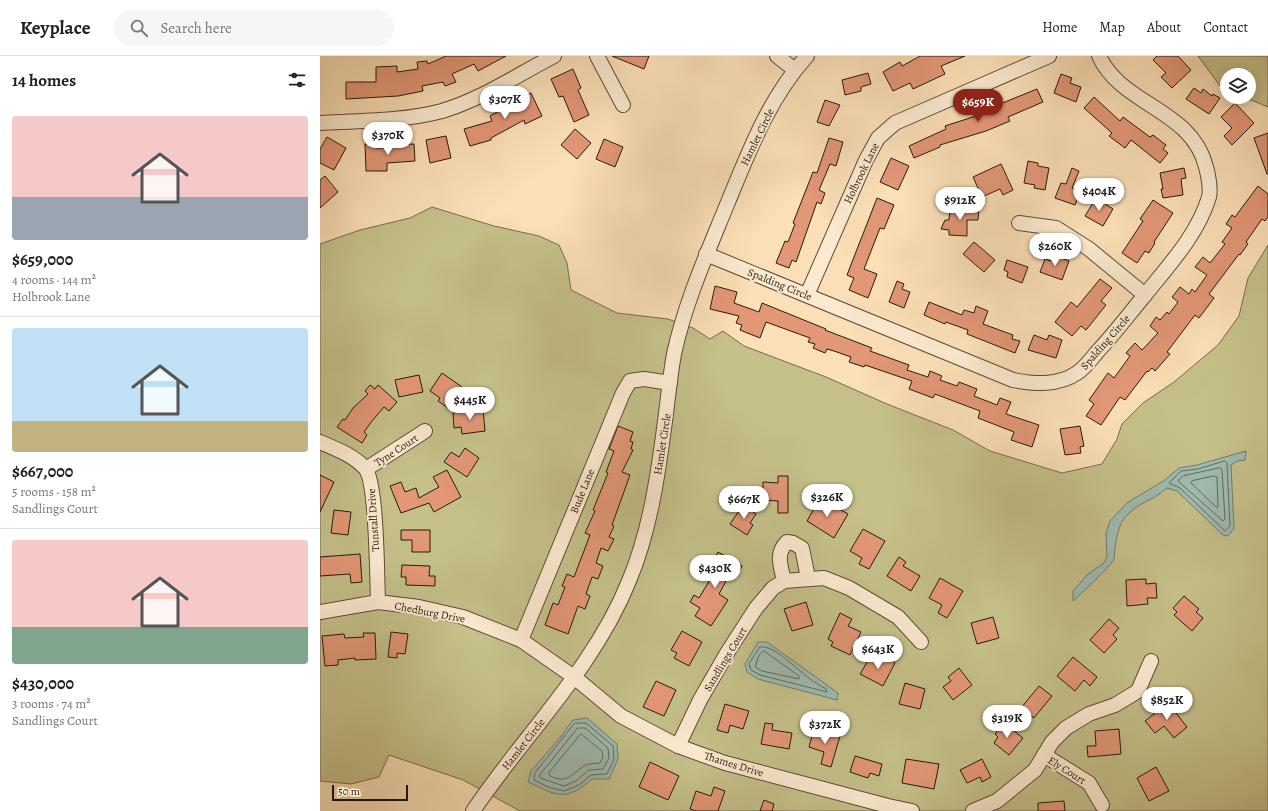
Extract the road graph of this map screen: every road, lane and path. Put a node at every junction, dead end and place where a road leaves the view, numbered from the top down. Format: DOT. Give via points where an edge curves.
graph roads {
  1 [pos="554,56"];
  2 [pos="597,56"];
  3 [pos="777,56"];
  4 [pos="807,56"];
  5 [pos="1049,56"];
  6 [pos="1099,56"];
  7 [pos="795,70"];
  8 [pos="623,105"];
  9 [pos="320,123"];
  10 [pos="1020,223"];
  11 [pos="706,254"];
  12 [pos="807,295"];
  13 [pos="1144,295"];
  14 [pos="670,383"];
  15 [pos="425,431"];
  16 [pos="320,442"];
  17 [pos="366,469"];
  18 [pos="808,578"];
  19 [pos="784,581"];
  20 [pos="378,602"];
  21 [pos="320,612"];
  22 [pos="521,640"];
  23 [pos="921,642"];
  24 [pos="1151,661"];
  25 [pos="574,677"];
  26 [pos="678,746"];
  27 [pos="1044,756"];
  28 [pos="1102,805"];
  29 [pos="473,811"];
  30 [pos="912,811"];
  31 [pos="973,811"];
  1 -- 9 [label="street" via="483,96 441,111"];
  2 -- 8 [label="street"];
  3 -- 7 [label="street"];
  4 -- 7 [label="street, Hamlet Circle"];
  5 -- 12 [label="street, Holbrook Lane" via="895,123 878,138"];
  6 -- 13 [label="street, Spalding Circle" via="1105,68 1124,87 1178,123 1195,142 1206,166 1210,195 1197,225 1173,262"];
  7 -- 11 [label="street, Hamlet Circle" via="768,112"];
  10 -- 13 [label="street" via="1056,228 1089,249"];
  11 -- 12 [label="street, Spalding Circle"];
  11 -- 14 [label="street, Hamlet Circle" via="691,292 674,355"];
  12 -- 13 [label="street, Spalding Circle" via="1013,380 1036,384 1057,381 1078,373 1117,332"];
  14 -- 22 [label="street, Bude Lane" via="644,379 630,381 622,393"];
  14 -- 25 [label="street, Hamlet Circle" via="662,450 642,543 629,582 603,633"];
  15 -- 17 [label="street, Tyne Court"];
  16 -- 17 [label="street" via="344,451"];
  17 -- 20 [label="street, Tunstall Drive" via="372,490"];
  18 -- 19 [label="street"];
  18 -- 19 [label="street" via="802,548 787,542 779,555"];
  18 -- 23 [label="street" via="824,578 849,588 898,617"];
  19 -- 26 [label="street, Sandlings Court" via="773,588 756,608 727,653"];
  20 -- 21 [label="street, Chedburg Drive"];
  20 -- 22 [label="street, Chedburg Drive" via="463,617"];
  22 -- 25 [label="street, Chedburg Drive"];
  24 -- 27 [label="street" via="1138,691 1066,728 1052,742"];
  25 -- 26 [label="street, Thames Drive" via="622,716"];
  25 -- 29 [label="street, Hamlet Circle" via="490,785"];
  26 -- 30 [label="street, Thames Drive" via="725,763"];
  27 -- 28 [label="street, Ely Court" via="1089,782"];
  27 -- 31 [label="street" via="1035,770 997,801"];
}
